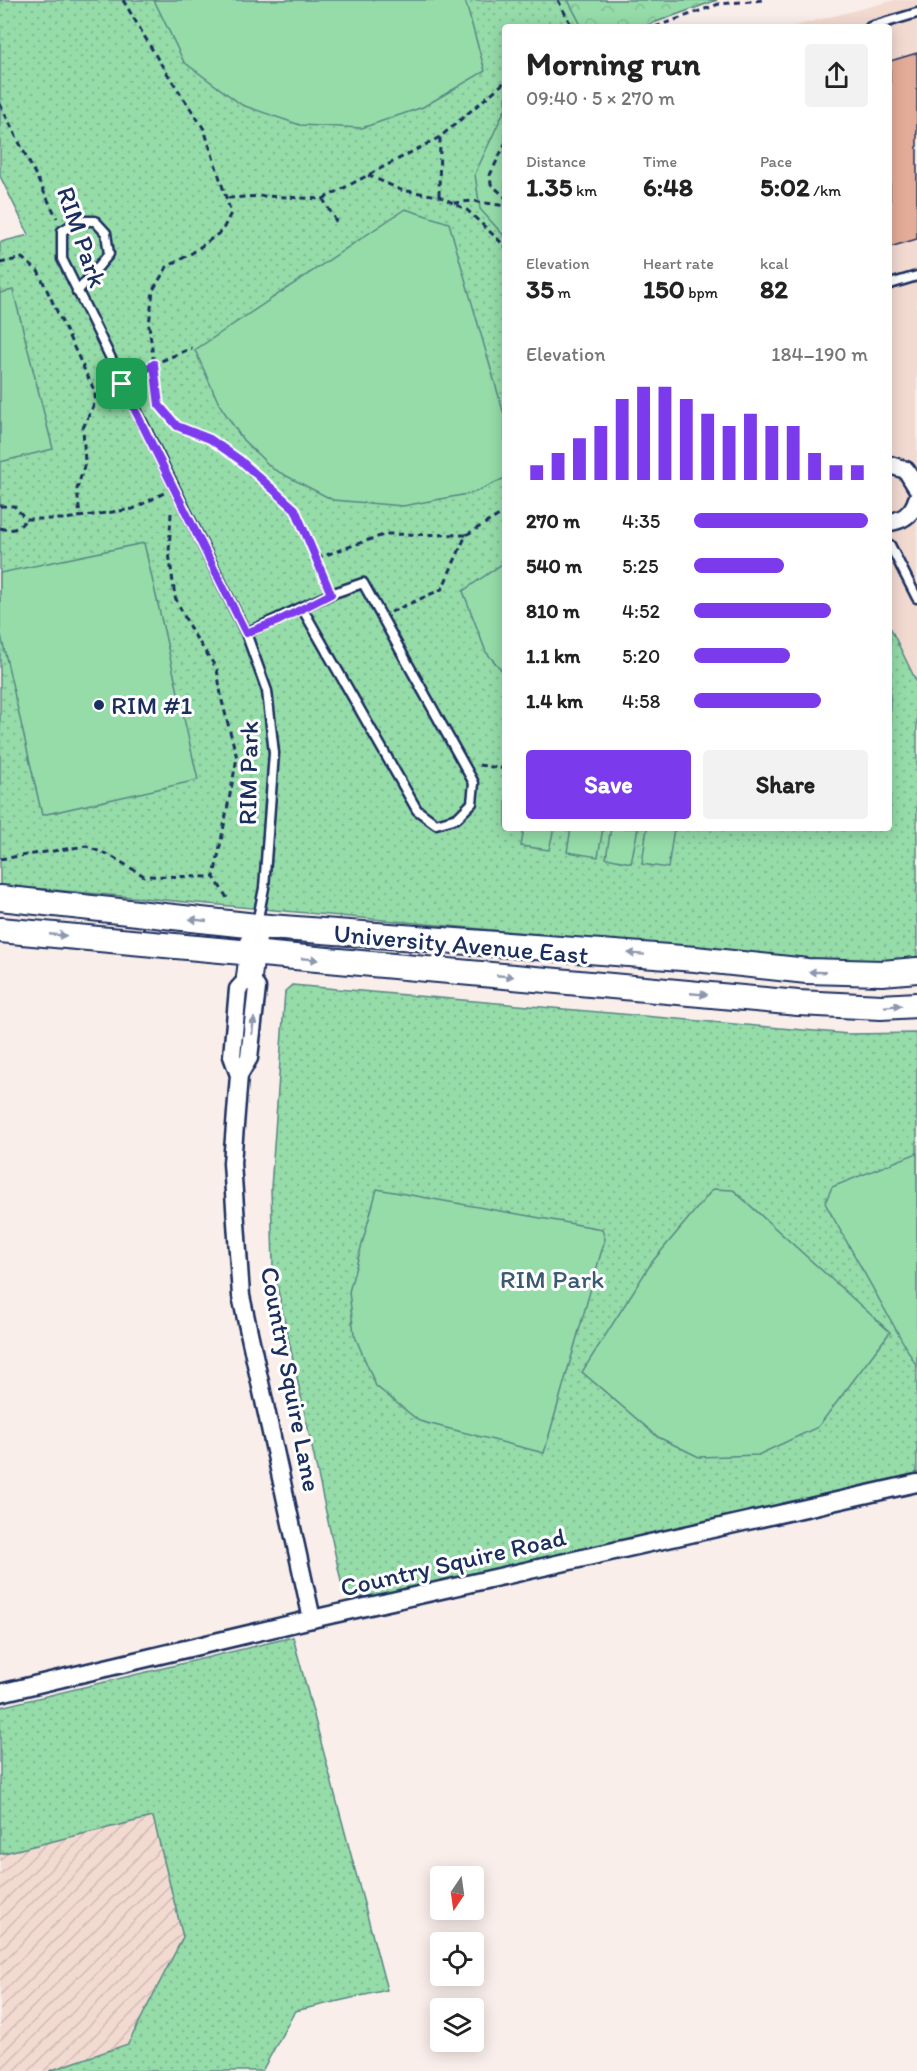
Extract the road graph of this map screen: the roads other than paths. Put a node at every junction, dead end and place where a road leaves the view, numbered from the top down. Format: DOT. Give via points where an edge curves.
graph roads {
  1 [pos="917,13"];
  2 [pos="880,24"];
  3 [pos="917,276"];
  4 [pos="892,283"];
  5 [pos="77,292"];
  6 [pos="892,466"];
  7 [pos="917,488"];
  8 [pos="917,499"];
  9 [pos="892,521"];
  10 [pos="892,549"];
  11 [pos="917,597"];
  12 [pos="302,608"];
  13 [pos="246,633"];
  14 [pos="0,898"];
  15 [pos="256,926"];
  16 [pos="0,930"];
  17 [pos="252,953"];
  18 [pos="917,970"];
  19 [pos="249,977"];
  20 [pos="917,1005"];
  21 [pos="917,1484"];
  22 [pos="312,1619"];
  23 [pos="0,1693"];
  1 -- 2 [label="lane"];
  3 -- 4 [label="lane"];
  5 -- 5 [label="lane, RIM Park" via="62,259 62,231 78,221 95,221 106,233 109,254"];
  5 -- 13 [label="lane, RIM Park"];
  6 -- 7 [label="street" via="906,470"];
  8 -- 9 [label="street" via="905,517"];
  10 -- 11 [label="lane"];
  12 -- 12 [label="lane" via="417,810 436,824 457,818 472,803 474,783 363,583"];
  12 -- 13 [label="lane"];
  13 -- 15 [label="lane, RIM Park" via="267,691 274,753 264,888"];
  15 -- 14 [label="main road, University Avenue East, one-way"];
  15 -- 17 [label="main road, Country Squire Lane"];
  18 -- 15 [label="main road, University Avenue East, one-way" via="807,971"];
  16 -- 17 [label="main road, University Avenue East, one-way"];
  17 -- 19 [label="main road, Country Squire Lane"];
  17 -- 20 [label="main road, University Avenue East, one-way" via="798,1003"];
  19 -- 22 [label="street, Country Squire Lane" via="257,988 249,1058 239,1075 232,1163 241,1296"];
  21 -- 22 [label="street, Country Squire Road"];
  22 -- 23 [label="street, Country Squire Road"];
}
